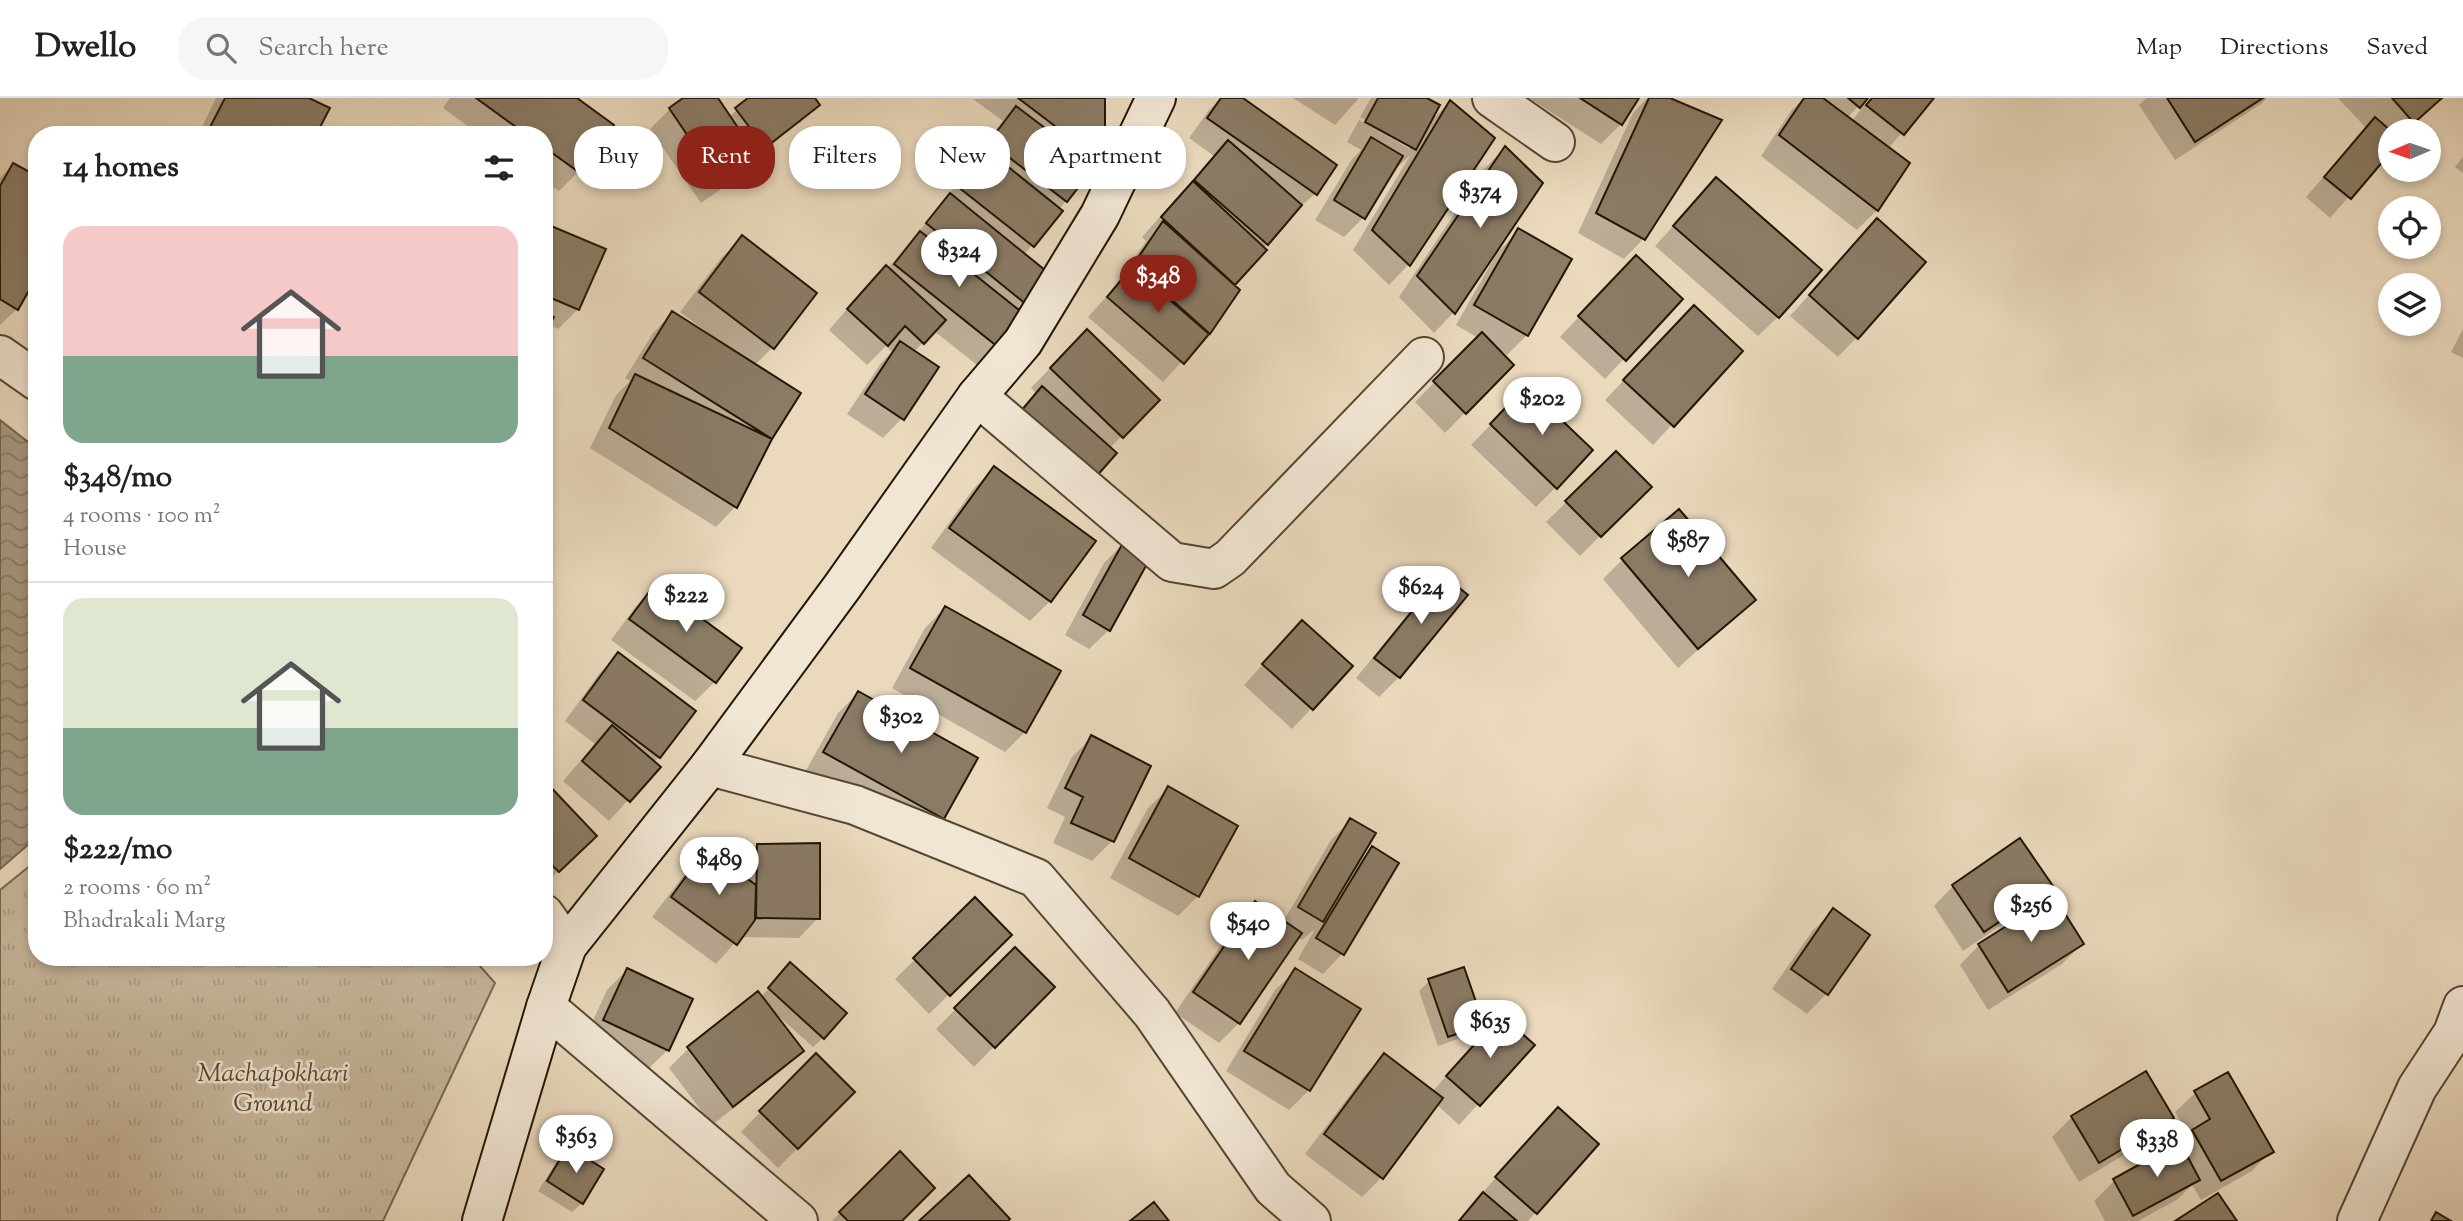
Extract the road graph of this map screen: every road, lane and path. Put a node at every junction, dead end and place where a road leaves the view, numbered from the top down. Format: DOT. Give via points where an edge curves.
graph roads {
  1 [pos="1156,98"];
  2 [pos="1492,98"];
  3 [pos="1555,142"];
  4 [pos="0,355"];
  5 [pos="1424,357"];
  6 [pos="28,375"];
  7 [pos="977,396"];
  8 [pos="710,766"];
  9 [pos="553,927"];
  10 [pos="567,946"];
  11 [pos="2463,1006"];
  12 [pos="545,1007"];
  13 [pos="482,1221"];
  14 [pos="798,1221"];
  15 [pos="1311,1221"];
  16 [pos="2357,1221"];
  1 -- 7 [label="street" via="1100,215 1023,342"];
  2 -- 3 [label="street"];
  4 -- 6 [label="street"];
  5 -- 7 [label="street" via="1230,558 1214,569 1172,562"];
  7 -- 8 [label="street"];
  8 -- 10 [label="street"];
  8 -- 15 [label="street" via="855,805 1036,878 1152,1013 1273,1188"];
  9 -- 10 [label="street"];
  10 -- 12 [label="street"];
  11 -- 16 [label="street" via="2452,1033 2417,1088"];
  12 -- 13 [label="street"];
  12 -- 14 [label="street"];
}
